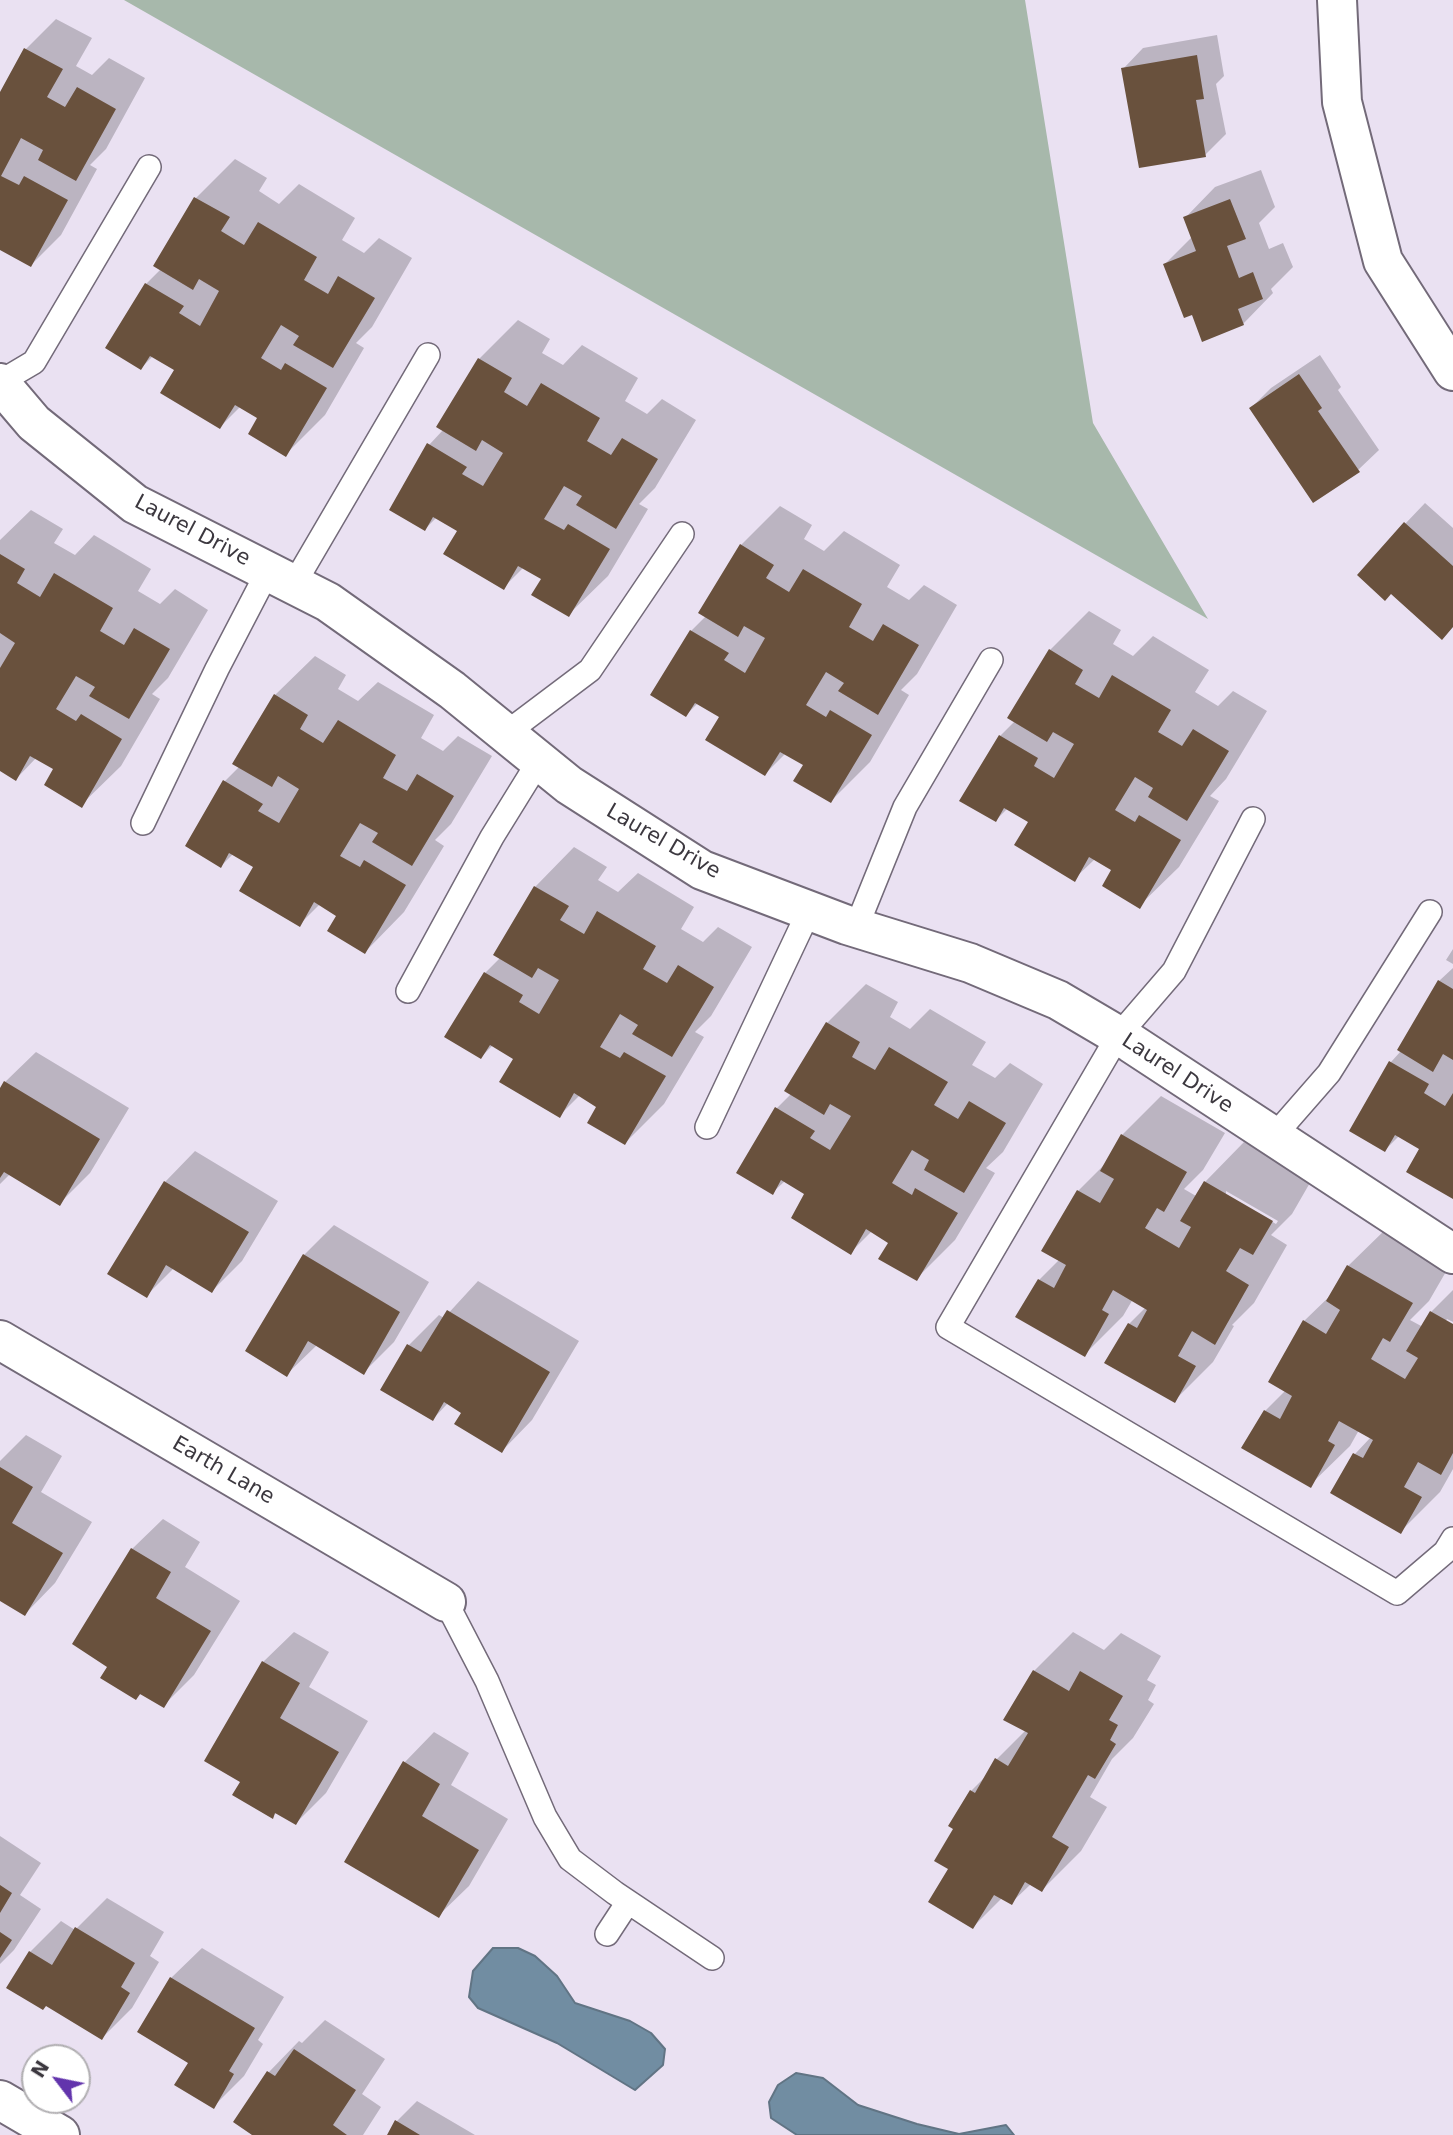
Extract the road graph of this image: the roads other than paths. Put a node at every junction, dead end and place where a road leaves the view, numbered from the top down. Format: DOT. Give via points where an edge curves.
graph roads {
  1 [pos="1337,0"];
  2 [pos="149,167"];
  3 [pos="428,355"];
  4 [pos="1453,370"];
  5 [pos="0,382"];
  6 [pos="682,534"];
  7 [pos="281,578"];
  8 [pos="991,660"];
  9 [pos="505,734"];
  10 [pos="539,761"];
  11 [pos="1253,819"];
  12 [pos="143,823"];
  13 [pos="809,911"];
  14 [pos="1430,912"];
  15 [pos="856,928"];
  16 [pos="408,991"];
  17 [pos="1118,1036"];
  18 [pos="707,1127"];
  19 [pos="1274,1136"];
  20 [pos="1453,1254"];
  21 [pos="0,1340"];
  22 [pos="1453,1539"];
  23 [pos="446,1602"];
  24 [pos="628,1902"];
  25 [pos="607,1934"];
  26 [pos="712,1958"];
  27 [pos="0,2100"];
  28 [pos="60,2135"];
  1 -- 4 [label="street" via="1342,102 1383,261"];
  2 -- 5 [label="lane" via="34,362"];
  3 -- 7 [label="lane"];
  5 -- 7 [label="street, Laurel Drive" via="34,423 135,504"];
  6 -- 9 [label="lane" via="590,670"];
  7 -- 9 [label="street, Laurel Drive" via="328,602 452,690"];
  7 -- 12 [label="lane" via="217,669"];
  8 -- 15 [label="lane" via="905,807"];
  9 -- 10 [label="street, Laurel Drive"];
  10 -- 13 [label="street, Laurel Drive" via="702,870"];
  10 -- 16 [label="lane"];
  11 -- 17 [label="lane" via="1174,971"];
  13 -- 15 [label="street, Laurel Drive"];
  13 -- 18 [label="lane"];
  14 -- 19 [label="lane" via="1329,1073"];
  15 -- 17 [label="street, Laurel Drive" via="970,963 1058,1000"];
  17 -- 19 [label="street, Laurel Drive"];
  17 -- 22 [label="lane" via="948,1327 1398,1593 1446,1552"];
  19 -- 20 [label="street, Laurel Drive"];
  21 -- 23 [label="street, Earth Lane"];
  23 -- 24 [label="lane" via="487,1681 545,1816 570,1859"];
  24 -- 25 [label="lane"];
  24 -- 26 [label="lane"];
  27 -- 28 [label="street"];
}
